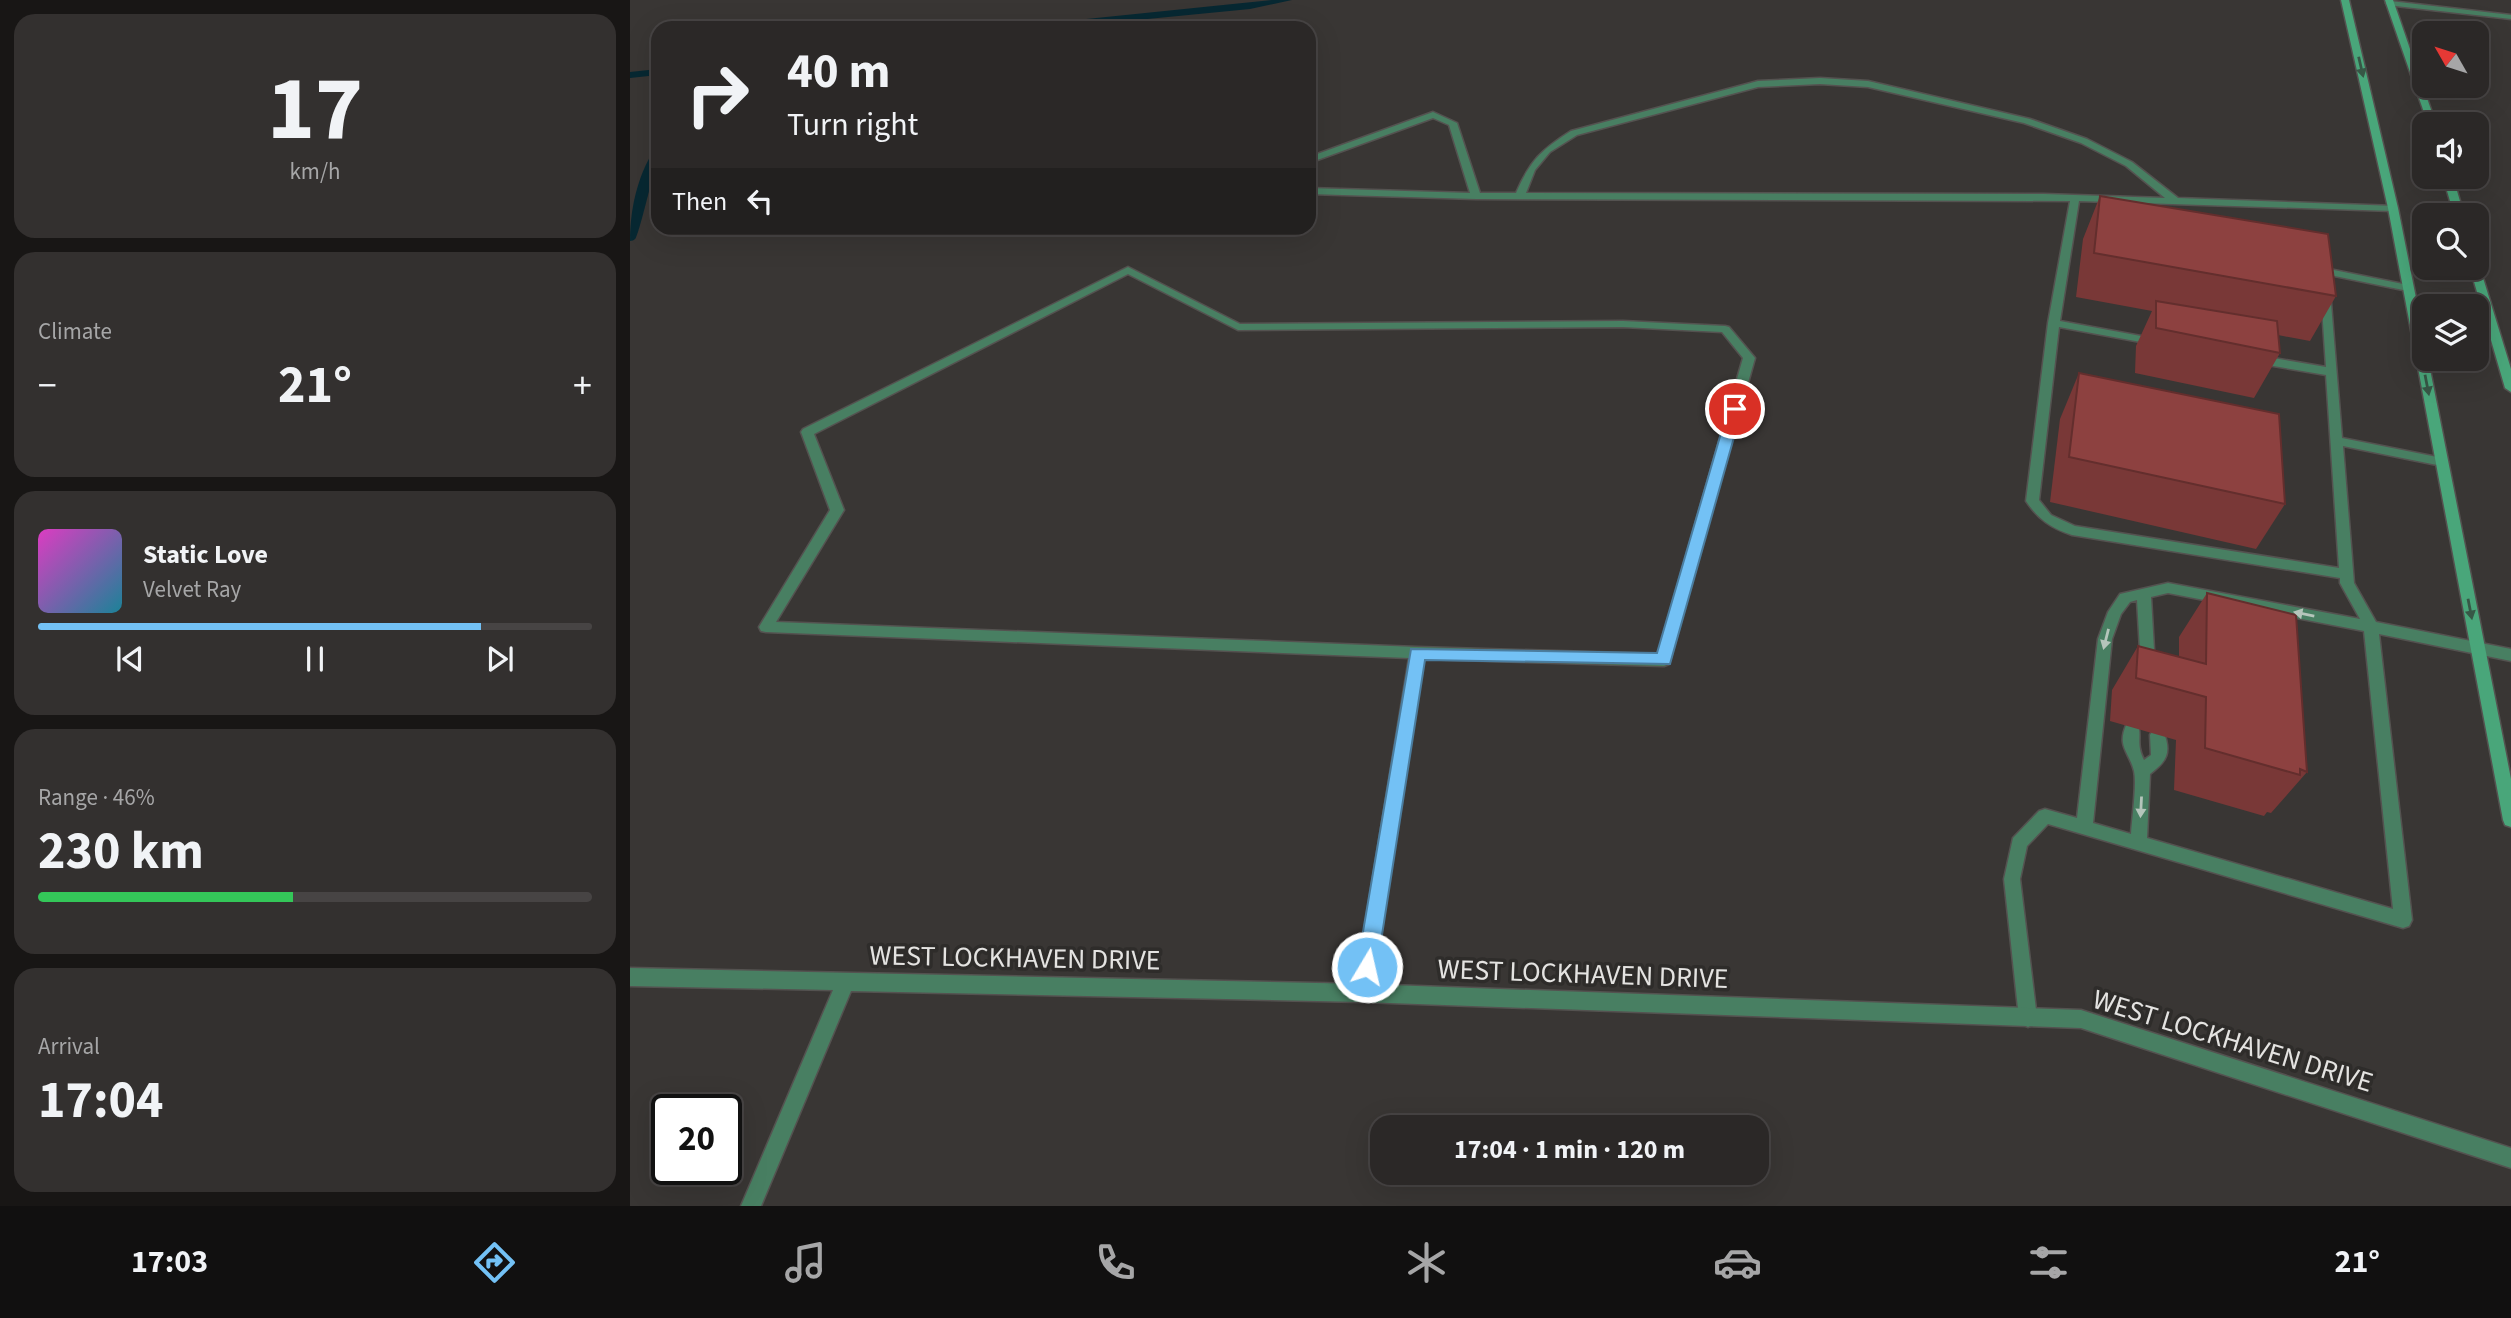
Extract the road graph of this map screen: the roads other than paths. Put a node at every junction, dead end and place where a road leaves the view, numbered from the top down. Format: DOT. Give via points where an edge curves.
graph roads {
  1 [pos="2345,0"];
  2 [pos="2390,2"];
  3 [pos="2511,17"];
  4 [pos="2428,112"];
  5 [pos="1316,157"];
  6 [pos="1316,191"];
  7 [pos="1520,195"];
  8 [pos="1476,196"];
  9 [pos="2075,198"];
  10 [pos="2175,201"];
  11 [pos="2204,202"];
  12 [pos="2393,208"];
  13 [pos="2212,211"];
  14 [pos="2479,280"];
  15 [pos="2408,288"];
  16 [pos="2054,323"];
  17 [pos="2170,344"];
  18 [pos="2238,356"];
  19 [pos="2332,372"];
  20 [pos="2511,388"];
  21 [pos="2336,441"];
  22 [pos="2442,462"];
  23 [pos="2346,574"];
  24 [pos="2144,593"];
  25 [pos="2371,627"];
  26 [pos="2477,648"];
  27 [pos="1417,653"];
  28 [pos="2511,655"];
  29 [pos="2146,664"];
  30 [pos="2135,678"];
  31 [pos="2160,682"];
  32 [pos="2132,727"];
  33 [pos="2158,735"];
  34 [pos="2142,771"];
  35 [pos="2511,820"];
  36 [pos="2084,827"];
  37 [pos="2139,843"];
  38 [pos="630,977"];
  39 [pos="846,981"];
  40 [pos="1363,993"];
  41 [pos="2028,1018"];
  42 [pos="2511,1158"];
  43 [pos="751,1206"];
  1 -- 12 [label="main road, one-way"];
  2 -- 3 [label="street"];
  2 -- 4 [label="main road"];
  5 -- 8 [label="street" via="1433,115 1453,123"];
  6 -- 8 [label="street"];
  7 -- 8 [label="street"];
  7 -- 9 [label="street"];
  7 -- 10 [label="street" via="1546,150 1574,133 1758,84 1820,81 1868,84 2027,121 2084,141 2129,164"];
  9 -- 10 [label="street"];
  9 -- 16 [label="street"];
  10 -- 11 [label="street"];
  11 -- 12 [label="street"];
  11 -- 13 [label="street"];
  12 -- 15 [label="main road"];
  14 -- 20 [label="main road"];
  15 -- 19 [label="street" via="2318,270"];
  15 -- 22 [label="main road, one-way"];
  16 -- 17 [label="street"];
  16 -- 23 [label="street" via="2032,502 2046,518 2072,530"];
  18 -- 19 [label="street"];
  19 -- 21 [label="street"];
  21 -- 22 [label="street"];
  21 -- 23 [label="street"];
  22 -- 26 [label="main road, one-way"];
  23 -- 25 [label="street"];
  25 -- 24 [label="street, one-way" via="2168,588"];
  24 -- 29 [label="street"];
  24 -- 36 [label="street, one-way" via="2126,598 2105,639"];
  25 -- 26 [label="street"];
  25 -- 37 [label="street" via="2403,920"];
  26 -- 28 [label="street"];
  26 -- 35 [label="main road"];
  27 -- 27 [label="street" via="1664,660 1749,358 1726,329 1623,324 1238,327 1128,270 807,432 836,510 766,627"];
  27 -- 40 [label="street"];
  29 -- 30 [label="street"];
  29 -- 31 [label="street"];
  32 -- 34 [label="street" via="2130,747"];
  33 -- 34 [label="street" via="2159,758"];
  34 -- 37 [label="street, one-way"];
  36 -- 37 [label="street"];
  36 -- 41 [label="street" via="2045,816 2019,843 2012,879"];
  38 -- 39 [label="street, WEST LOCKHAVEN DRIVE"];
  39 -- 40 [label="street, WEST LOCKHAVEN DRIVE"];
  39 -- 43 [label="street"];
  40 -- 41 [label="street, WEST LOCKHAVEN DRIVE"];
  41 -- 42 [label="street, WEST LOCKHAVEN DRIVE" via="2081,1019"];
}
